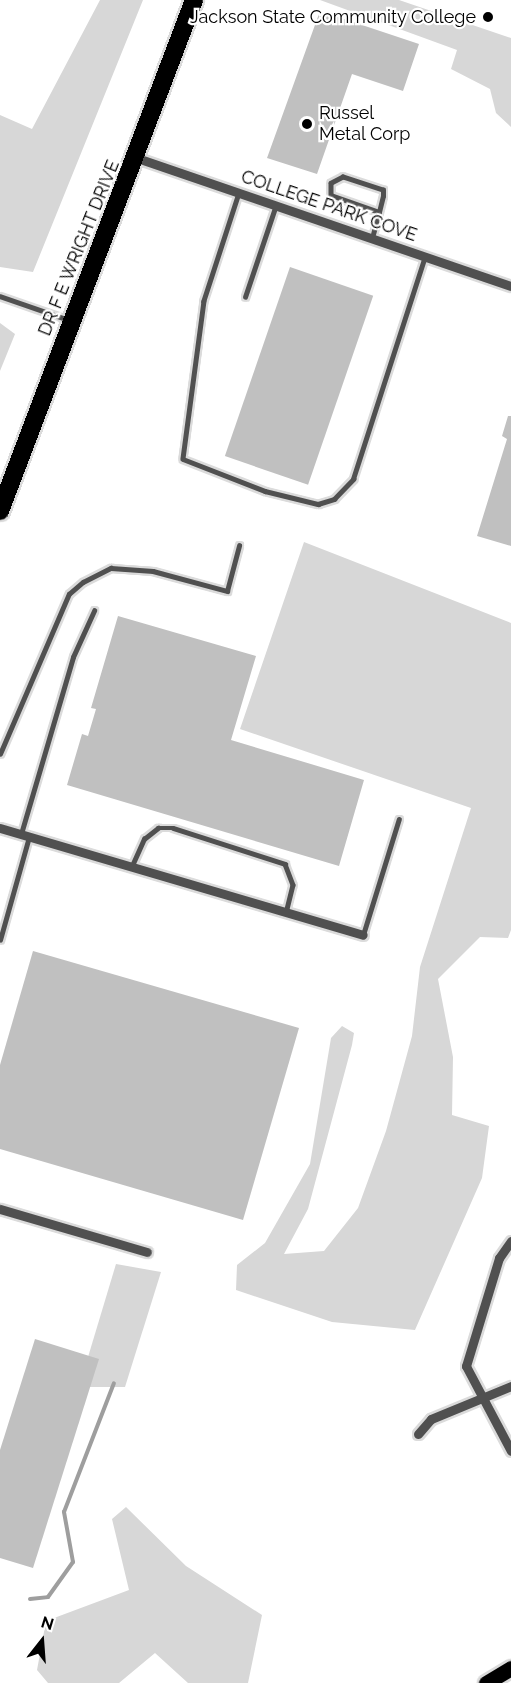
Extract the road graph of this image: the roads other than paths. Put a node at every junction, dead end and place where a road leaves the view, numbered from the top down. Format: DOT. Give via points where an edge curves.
graph roads {
  1 [pos="195,0"];
  2 [pos="137,158"];
  3 [pos="240,193"];
  4 [pos="276,205"];
  5 [pos="379,212"];
  6 [pos="372,238"];
  7 [pos="425,256"];
  8 [pos="511,286"];
  9 [pos="0,296"];
  10 [pos="245,297"];
  11 [pos="72,321"];
  12 [pos="0,512"];
  13 [pos="239,546"];
  14 [pos="93,611"];
  15 [pos="0,754"];
  16 [pos="399,819"];
  17 [pos="0,828"];
  18 [pos="25,836"];
  19 [pos="131,868"];
  20 [pos="285,914"];
  21 [pos="363,935"];
  22 [pos="0,940"];
  23 [pos="0,1209"];
  24 [pos="511,1241"];
  25 [pos="147,1252"];
  26 [pos="511,1386"];
  27 [pos="481,1399"];
  28 [pos="418,1434"];
  29 [pos="511,1451"];
  30 [pos="511,1668"];
  31 [pos="486,1683"];
  1 -- 2 [label="highway, DR F E WRIGHT DRIVE"];
  2 -- 3 [label="street, COLLEGE PARK COVE"];
  2 -- 11 [label="highway, DR F E WRIGHT DRIVE"];
  3 -- 4 [label="street, COLLEGE PARK COVE"];
  3 -- 7 [label="lane" via="204,301 183,459 266,490 318,504 334,499 353,479"];
  4 -- 6 [label="street, COLLEGE PARK COVE"];
  4 -- 10 [label="lane"];
  5 -- 5 [label="lane" via="383,190 343,177 331,183 331,195"];
  5 -- 6 [label="lane"];
  6 -- 7 [label="street, COLLEGE PARK COVE"];
  7 -- 8 [label="street, COLLEGE PARK COVE"];
  9 -- 11 [label="lane"];
  11 -- 12 [label="highway, DR F E WRIGHT DRIVE"];
  13 -- 15 [label="lane" via="227,591 153,571 111,568 69,594"];
  14 -- 18 [label="lane" via="73,657"];
  16 -- 21 [label="lane"];
  17 -- 18 [label="street"];
  18 -- 19 [label="street"];
  18 -- 22 [label="lane"];
  19 -- 20 [label="street"];
  19 -- 20 [label="lane" via="144,839 158,828 240,848 285,864 293,885"];
  20 -- 21 [label="street"];
  23 -- 25 [label="street"];
  24 -- 27 [label="street" via="499,1258 467,1355 468,1376"];
  26 -- 27 [label="street"];
  27 -- 28 [label="street" via="431,1419"];
  27 -- 29 [label="street"];
  30 -- 31 [label="main road"];
}
